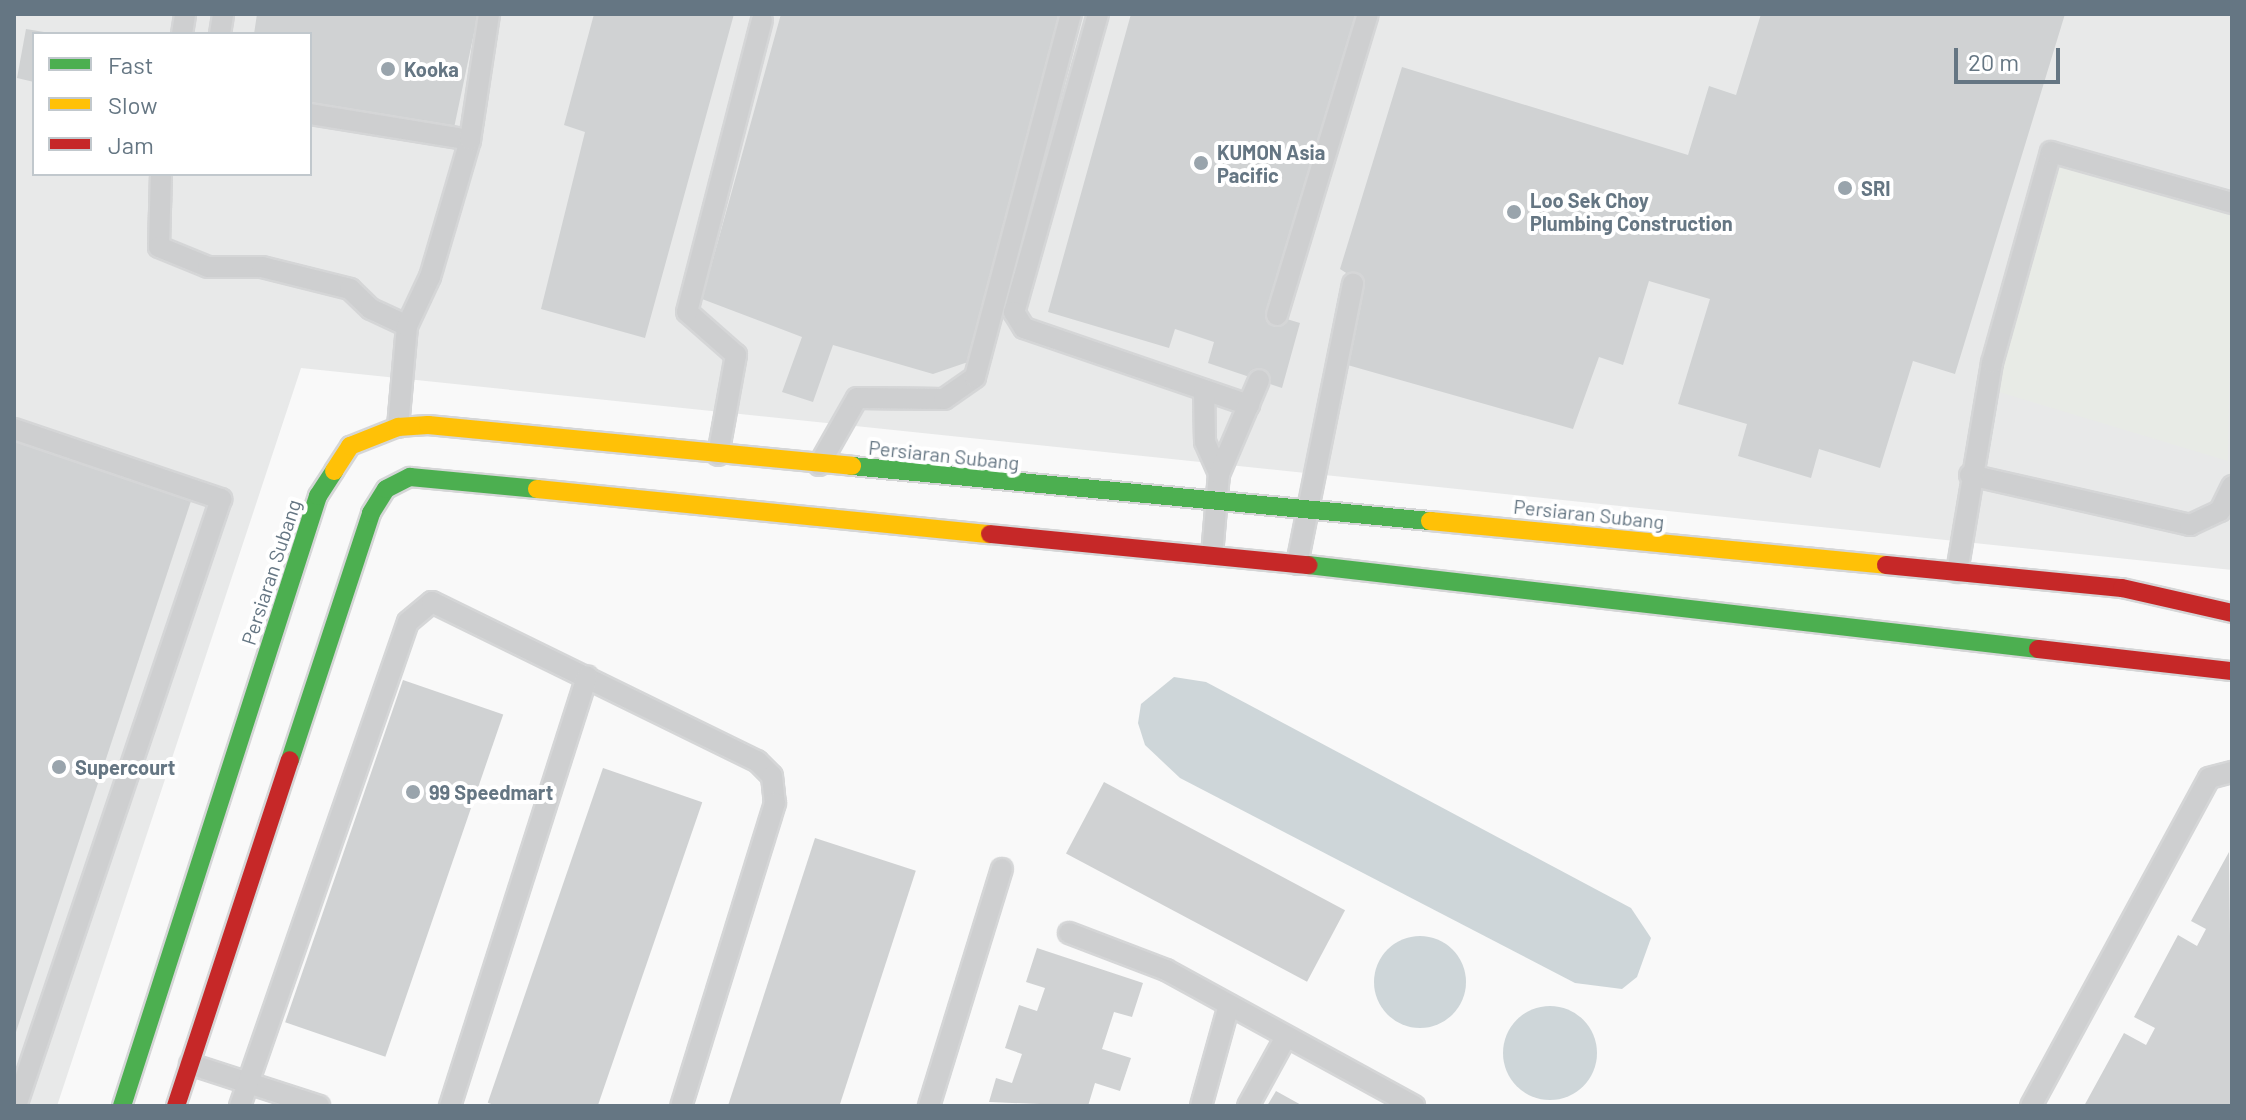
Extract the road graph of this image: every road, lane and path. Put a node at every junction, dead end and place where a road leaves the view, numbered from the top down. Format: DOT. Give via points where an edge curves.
graph roads {
  1 [pos="489,14"];
  2 [pos="1071,14"];
  3 [pos="1098,14"];
  4 [pos="1368,14"];
  5 [pos="762,20"];
  6 [pos="312,114"];
  7 [pos="470,140"];
  8 [pos="161,176"];
  9 [pos="2232,203"];
  10 [pos="1353,284"];
  11 [pos="1277,315"];
  12 [pos="407,326"];
  13 [pos="1259,380"];
  14 [pos="1204,390"];
  15 [pos="1249,405"];
  16 [pos="398,427"];
  17 [pos="14,429"];
  18 [pos="718,455"];
  19 [pos="819,465"];
  20 [pos="1219,474"];
  21 [pos="1970,475"];
  22 [pos="2232,486"];
  23 [pos="1216,504"];
  24 [pos="1308,509"];
  25 [pos="1212,555"];
  26 [pos="1297,564"];
  27 [pos="1957,572"];
  28 [pos="2232,613"];
  29 [pos="2232,671"];
  30 [pos="587,676"];
  31 [pos="2232,772"];
  32 [pos="1002,869"];
  33 [pos="1069,933"];
  34 [pos="1229,1005"];
  35 [pos="1286,1037"];
  36 [pos="190,1064"];
  37 [pos="248,1083"];
  38 [pos="16,1106"];
  39 [pos="122,1106"];
  40 [pos="176,1106"];
  41 [pos="240,1106"];
  42 [pos="319,1106"];
  43 [pos="450,1106"];
  44 [pos="681,1106"];
  45 [pos="929,1106"];
  46 [pos="1201,1106"];
  47 [pos="1248,1106"];
  48 [pos="1414,1106"];
  49 [pos="2031,1106"];
  1 -- 7 [label="lane"];
  2 -- 19 [label="lane" via="975,377 944,399 857,398"];
  3 -- 14 [label="lane" via="1014,312 1024,328"];
  4 -- 11 [label="lane"];
  5 -- 18 [label="lane" via="687,312 736,355"];
  6 -- 7 [label="lane"];
  7 -- 12 [label="lane" via="430,277"];
  8 -- 12 [label="lane" via="159,247 208,267 262,267 350,289 371,309"];
  9 -- 21 [label="lane" via="2051,152 2005,308"];
  10 -- 24 [label="lane"];
  12 -- 16 [label="lane"];
  13 -- 15 [label="lane"];
  14 -- 15 [label="lane"];
  14 -- 20 [label="lane" via="1205,442"];
  15 -- 20 [label="lane"];
  16 -- 18 [label="street, Persiaran Subang"];
  16 -- 39 [label="street, Persiaran Subang" via="350,446 318,496"];
  17 -- 38 [label="lane" via="221,499"];
  18 -- 19 [label="street, Persiaran Subang"];
  19 -- 23 [label="street, Persiaran Subang"];
  20 -- 23 [label="lane"];
  21 -- 22 [label="lane" via="2190,525 2220,511"];
  21 -- 27 [label="lane"];
  23 -- 24 [label="street, Persiaran Subang"];
  23 -- 25 [label="lane"];
  24 -- 26 [label="lane"];
  24 -- 27 [label="street, Persiaran Subang"];
  25 -- 26 [label="street"];
  25 -- 36 [label="street" via="410,477 386,489 371,513"];
  26 -- 29 [label="street" via="2032,634"];
  27 -- 28 [label="street, Persiaran Subang" via="2035,587 2122,588"];
  30 -- 37 [label="lane" via="432,602 418,607"];
  30 -- 43 [label="lane"];
  30 -- 44 [label="lane" via="757,761 776,791"];
  31 -- 49 [label="lane" via="2209,778"];
  32 -- 45 [label="lane"];
  33 -- 34 [label="lane" via="1166,970"];
  34 -- 35 [label="lane"];
  34 -- 46 [label="lane"];
  35 -- 47 [label="lane"];
  35 -- 48 [label="lane"];
  36 -- 37 [label="lane"];
  36 -- 40 [label="street"];
  37 -- 41 [label="lane"];
  37 -- 42 [label="lane"];
}
